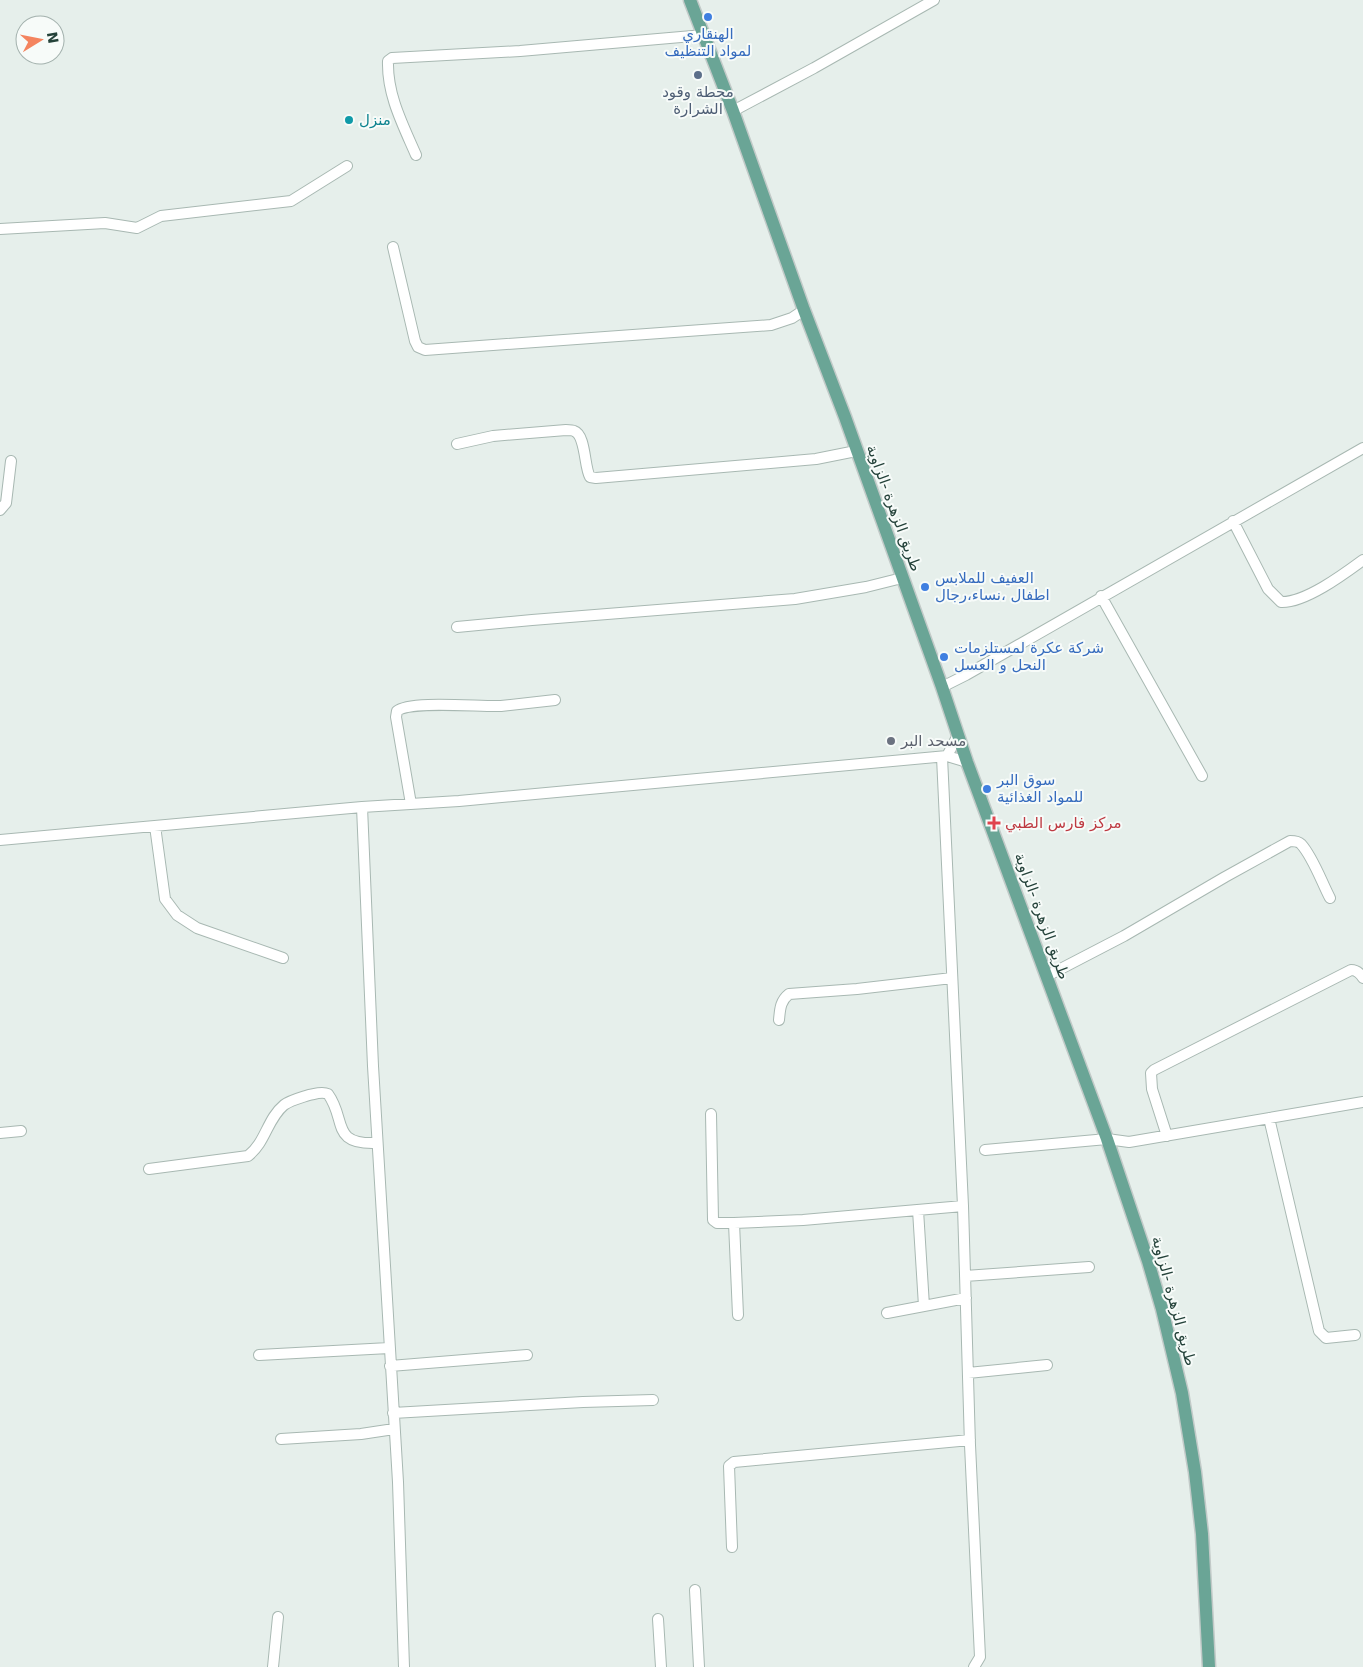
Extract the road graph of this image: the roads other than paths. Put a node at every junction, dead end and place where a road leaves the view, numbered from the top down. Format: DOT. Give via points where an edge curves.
graph roads {
  1 [pos="690,0"];
  2 [pos="934,0"];
  3 [pos="704,35"];
  4 [pos="733,111"];
  5 [pos="416,155"];
  6 [pos="347,166"];
  7 [pos="0,230"];
  8 [pos="393,247"];
  9 [pos="804,310"];
  10 [pos="457,444"];
  11 [pos="1363,448"];
  12 [pos="856,451"];
  13 [pos="11,461"];
  14 [pos="0,510"];
  15 [pos="1233,522"];
  16 [pos="1363,560"];
  17 [pos="902,578"];
  18 [pos="1101,596"];
  19 [pos="457,627"];
  20 [pos="942,686"];
  21 [pos="555,700"];
  22 [pos="958,735"];
  23 [pos="944,756"];
  24 [pos="967,762"];
  25 [pos="1202,776"];
  26 [pos="411,804"];
  27 [pos="362,807"];
  28 [pos="155,826"];
  29 [pos="0,840"];
  30 [pos="1330,898"];
  31 [pos="283,958"];
  32 [pos="1047,976"];
  33 [pos="952,978"];
  34 [pos="1363,978"];
  35 [pos="779,1020"];
  36 [pos="1363,1102"];
  37 [pos="711,1114"];
  38 [pos="1269,1118"];
  39 [pos="21,1131"];
  40 [pos="0,1132"];
  41 [pos="1168,1136"];
  42 [pos="1107,1139"];
  43 [pos="1129,1142"];
  44 [pos="377,1143"];
  45 [pos="985,1150"];
  46 [pos="1113,1156"];
  47 [pos="149,1169"];
  48 [pos="963,1206"];
  49 [pos="918,1210"];
  50 [pos="734,1223"];
  51 [pos="1088,1267"];
  52 [pos="965,1276"];
  53 [pos="966,1298"];
  54 [pos="924,1306"];
  55 [pos="887,1314"];
  56 [pos="738,1315"];
  57 [pos="1355,1335"];
  58 [pos="389,1348"];
  59 [pos="259,1355"];
  60 [pos="527,1355"];
  61 [pos="1047,1365"];
  62 [pos="390,1366"];
  63 [pos="968,1373"];
  64 [pos="653,1400"];
  65 [pos="394,1414"];
  66 [pos="394,1429"];
  67 [pos="281,1439"];
  68 [pos="970,1440"];
  69 [pos="732,1547"];
  70 [pos="695,1590"];
  71 [pos="278,1618"];
  72 [pos="658,1619"];
  73 [pos="273,1667"];
  74 [pos="404,1667"];
  75 [pos="661,1667"];
  76 [pos="699,1667"];
  77 [pos="974,1667"];
  78 [pos="1209,1667"];
  1 -- 3 [label="main road, طريق الزهرة -الزاوية"];
  2 -- 4 [label="street"];
  3 -- 4 [label="main road, طريق الزهرة -الزاوية"];
  3 -- 5 [label="street" via="392,58 388,67 393,102"];
  4 -- 9 [label="main road, طريق الزهرة -الزاوية"];
  6 -- 7 [label="street" via="291,201 161,216 137,228 105,223"];
  8 -- 9 [label="street" via="415,340 424,350 771,325 784,322"];
  9 -- 12 [label="main road, طريق الزهرة -الزاوية"];
  10 -- 12 [label="street" via="493,436 575,431 580,434 587,472 596,478 816,459"];
  11 -- 15 [label="street"];
  12 -- 17 [label="main road, طريق الزهرة -الزاوية"];
  13 -- 14 [label="street" via="6,503"];
  15 -- 16 [label="street" via="1268,589 1281,602 1308,595"];
  15 -- 18 [label="street"];
  17 -- 19 [label="street" via="795,599"];
  17 -- 20 [label="main road, طريق الزهرة -الزاوية"];
  18 -- 20 [label="street"];
  18 -- 25 [label="street"];
  20 -- 22 [label="main road, طريق الزهرة -الزاوية"];
  21 -- 26 [label="street" via="500,706 401,708 396,717"];
  22 -- 23 [label="street"];
  22 -- 24 [label="main road, طريق الزهرة -الزاوية"];
  23 -- 24 [label="street"];
  23 -- 26 [label="street"];
  23 -- 33 [label="street"];
  24 -- 32 [label="main road, طريق الزهرة -الزاوية"];
  26 -- 27 [label="street"];
  27 -- 28 [label="street"];
  27 -- 44 [label="street"];
  28 -- 29 [label="street"];
  28 -- 31 [label="street" via="165,899 177,915 197,928"];
  30 -- 32 [label="street" via="1301,844 1290,841"];
  32 -- 42 [label="main road, طريق الزهرة -الزاوية"];
  33 -- 35 [label="street" via="789,994 783,998"];
  33 -- 48 [label="street"];
  34 -- 41 [label="street" via="1351,970 1154,1070 1150,1080"];
  36 -- 38 [label="street"];
  37 -- 50 [label="street" via="713,1220 717,1224"];
  38 -- 41 [label="street"];
  38 -- 57 [label="street" via="1319,1331 1326,1338"];
  39 -- 40 [label="street"];
  41 -- 43 [label="street"];
  42 -- 43 [label="street"];
  42 -- 45 [label="street"];
  42 -- 46 [label="main road, طريق الزهرة -الزاوية"];
  43 -- 46 [label="street"];
  44 -- 47 [label="street" via="347,1137 328,1094 320,1093 292,1100 283,1106 271,1121 256,1151 248,1156"];
  44 -- 58 [label="street"];
  46 -- 78 [label="main road, طريق الزهرة -الزاوية" via="1159,1298 1182,1393 1202,1534"];
  48 -- 49 [label="street"];
  48 -- 52 [label="street"];
  49 -- 50 [label="street"];
  49 -- 54 [label="street"];
  50 -- 56 [label="street"];
  51 -- 52 [label="street"];
  52 -- 53 [label="street"];
  53 -- 54 [label="street"];
  53 -- 63 [label="street"];
  54 -- 55 [label="street"];
  58 -- 59 [label="street"];
  58 -- 62 [label="street"];
  60 -- 62 [label="street"];
  61 -- 63 [label="street"];
  62 -- 65 [label="street"];
  63 -- 68 [label="street"];
  64 -- 65 [label="street"];
  65 -- 66 [label="street"];
  66 -- 67 [label="street"];
  66 -- 74 [label="street"];
  68 -- 69 [label="street" via="734,1462 729,1466"];
  68 -- 77 [label="street" via="980,1657"];
  70 -- 76 [label="street"];
  71 -- 73 [label="street"];
  72 -- 75 [label="street"];
}
